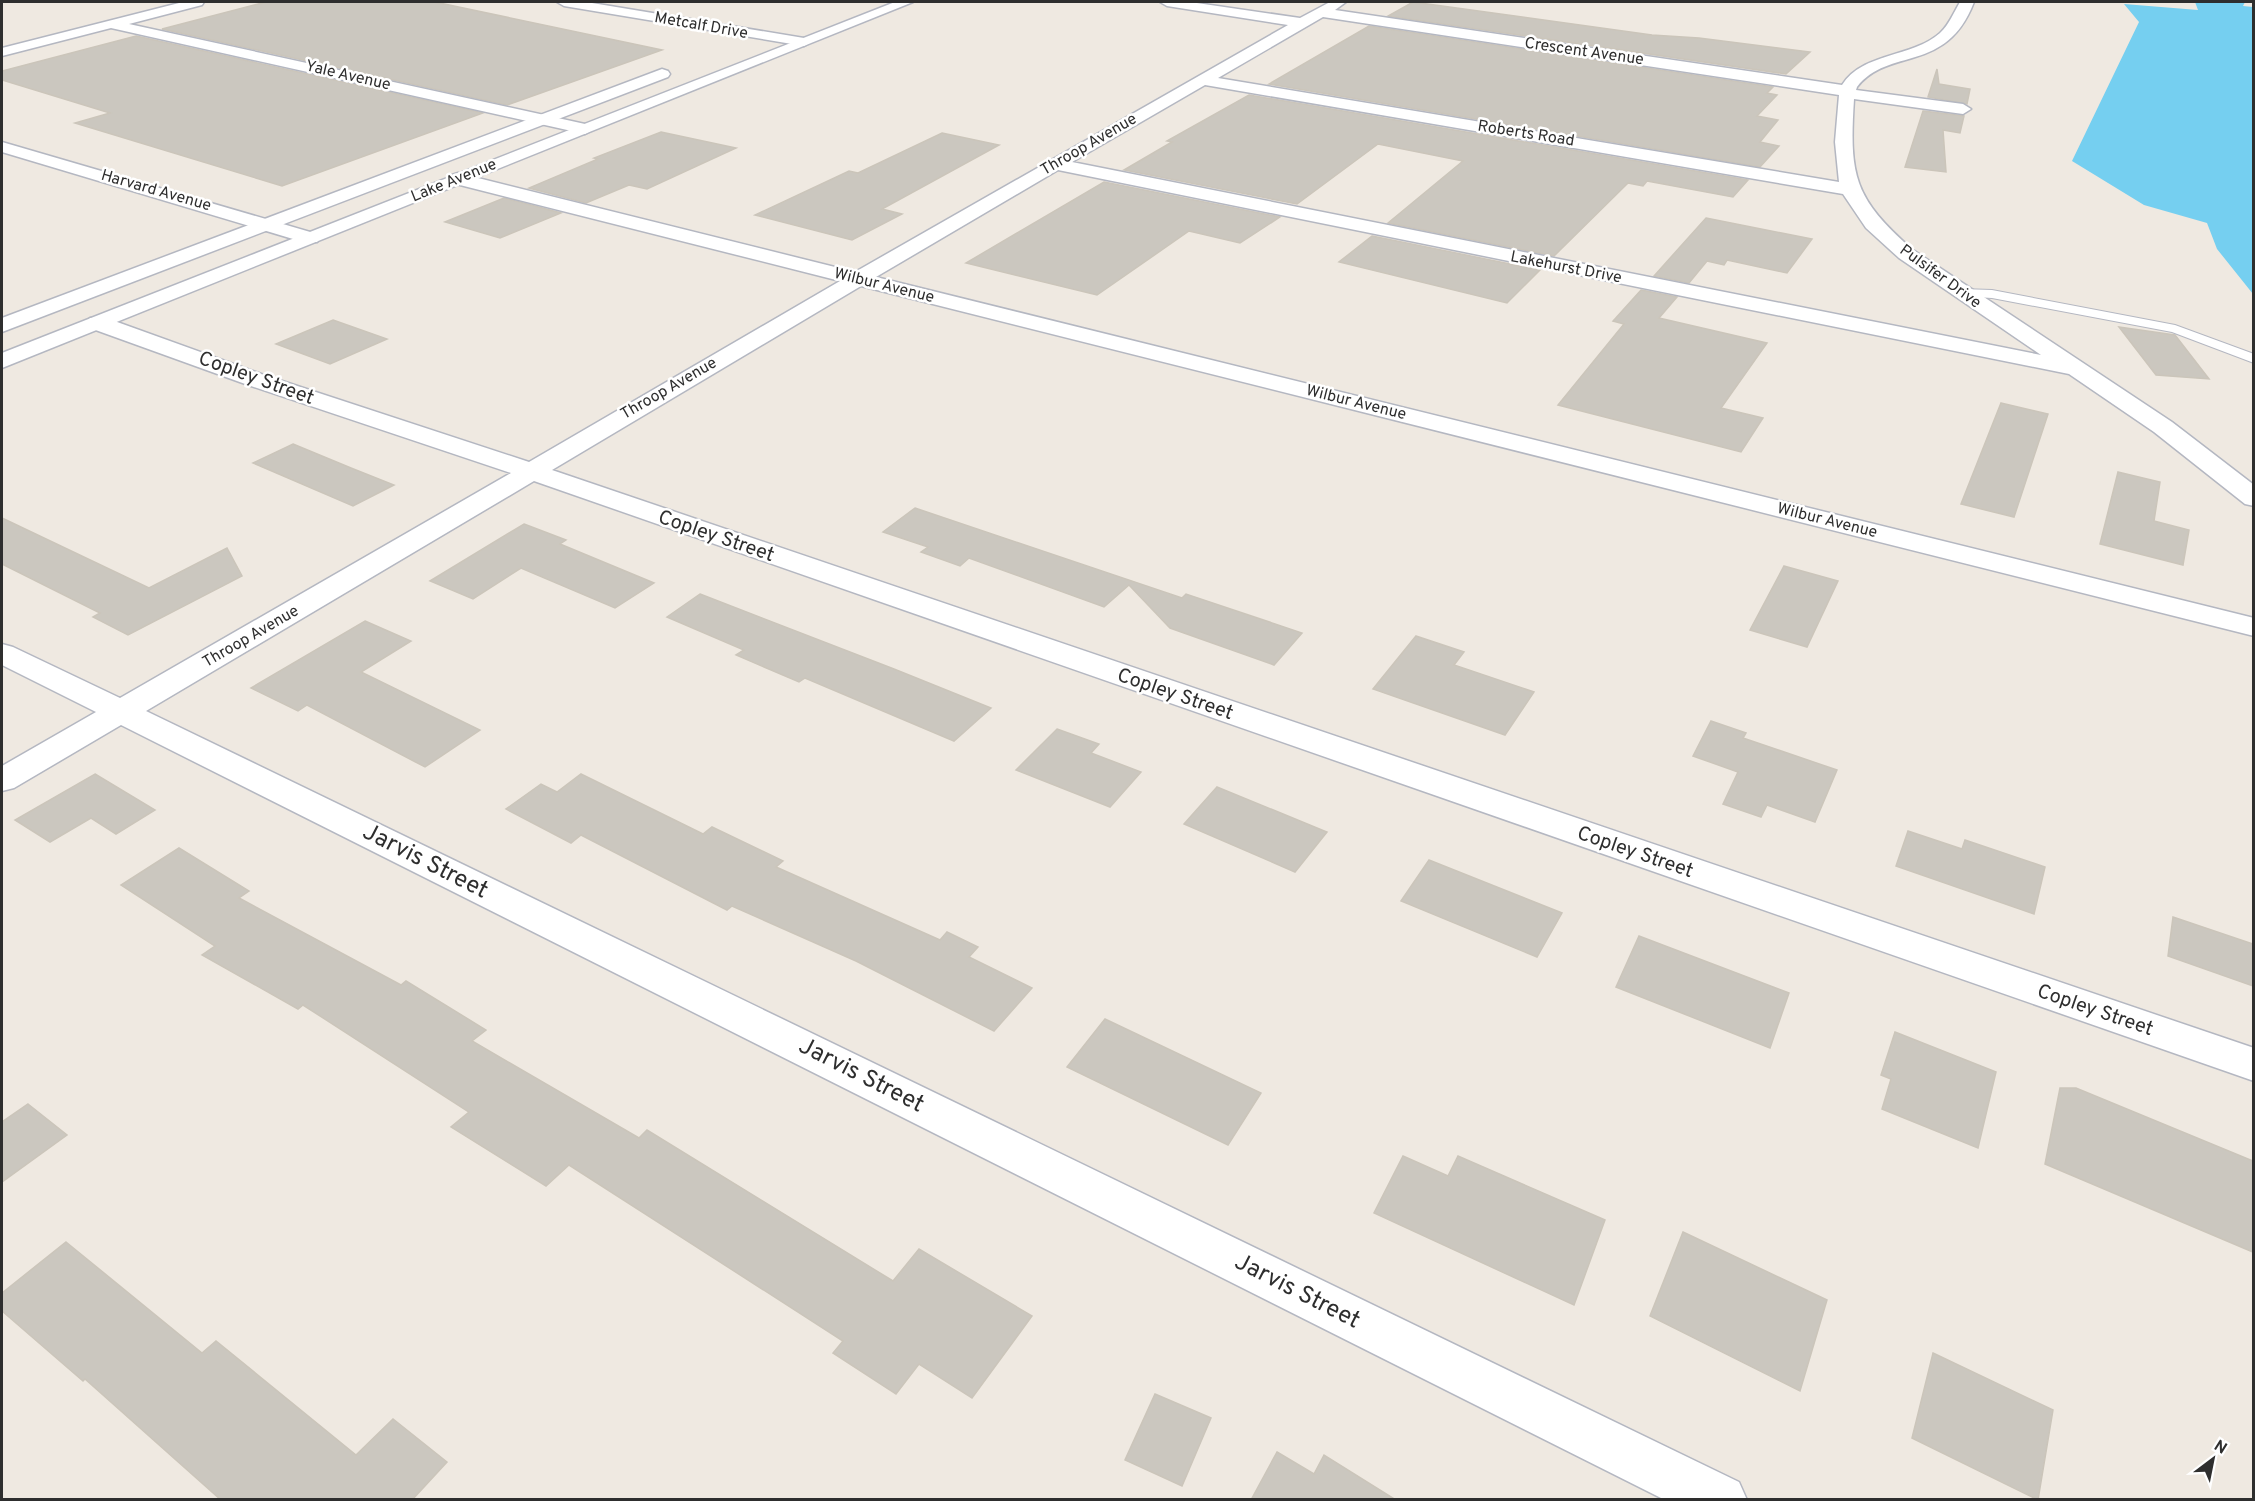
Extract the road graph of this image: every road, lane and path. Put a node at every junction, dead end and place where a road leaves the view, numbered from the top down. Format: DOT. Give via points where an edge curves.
graph roads {
  1 [pos="197,2"];
  2 [pos="564,2"];
  3 [pos="906,2"];
  4 [pos="1167,2"];
  5 [pos="1967,2"];
  6 [pos="1320,12"];
  7 [pos="801,21"];
  8 [pos="110,24"];
  9 [pos="760,36"];
  10 [pos="804,42"];
  11 [pos="728,49"];
  12 [pos="2,52"];
  13 [pos="684,66"];
  14 [pos="1204,80"];
  15 [pos="1847,92"];
  16 [pos="1963,109"];
  17 [pos="543,119"];
  18 [pos="585,129"];
  19 [pos="2,147"];
  20 [pos="1055,164"];
  21 [pos="458,179"];
  22 [pos="1848,189"];
  23 [pos="267,224"];
  24 [pos="310,238"];
  25 [pos="860,280"];
  26 [pos="1961,293"];
  27 [pos="98,323"];
  28 [pos="2,325"];
  29 [pos="2253,359"];
  30 [pos="2,361"];
  31 [pos="2077,369"];
  32 [pos="531,472"];
  33 [pos="2253,498"];
  34 [pos="2253,627"];
  35 [pos="2,653"];
  36 [pos="120,711"];
  37 [pos="2,780"];
  38 [pos="2253,1065"];
  39 [pos="1721,1500"];
  1 -- 8 [label="street"];
  2 -- 9 [label="street, Metcalf Drive"];
  3 -- 10 [label="street, Lake Avenue"];
  4 -- 6 [label="street, Crescent Avenue"];
  5 -- 15 [label="street" via="1938,42 1872,68 1855,79"];
  6 -- 14 [label="street, Throop Avenue"];
  6 -- 15 [label="street, Crescent Avenue"];
  7 -- 9 [label="street"];
  8 -- 12 [label="street"];
  8 -- 17 [label="street, Yale Avenue"];
  9 -- 10 [label="street, Metcalf Drive"];
  9 -- 11 [label="street"];
  10 -- 18 [label="street, Lake Avenue"];
  13 -- 17 [label="street, Lake Avenue"];
  14 -- 20 [label="street, Throop Avenue"];
  14 -- 22 [label="street, Roberts Road"];
  15 -- 16 [label="street, Crescent Avenue"];
  15 -- 22 [label="street" via="1844,128"];
  17 -- 18 [label="street, Yale Avenue"];
  17 -- 23 [label="street, Lake Avenue"];
  18 -- 21 [label="street, Lake Avenue"];
  19 -- 23 [label="street, Harvard Avenue"];
  20 -- 25 [label="street, Throop Avenue"];
  20 -- 31 [label="street, Lakehurst Drive"];
  21 -- 24 [label="street, Lake Avenue"];
  21 -- 25 [label="street, Wilbur Avenue"];
  22 -- 26 [label="street, Pulsifer Drive" via="1878,230"];
  23 -- 24 [label="street, Harvard Avenue"];
  23 -- 28 [label="street, Lake Avenue"];
  24 -- 27 [label="street, Lake Avenue"];
  25 -- 32 [label="street, Throop Avenue"];
  25 -- 34 [label="street, Wilbur Avenue"];
  26 -- 29 [label="lane" via="1992,294 2175,329"];
  26 -- 31 [label="street, Pulsifer Drive"];
  27 -- 30 [label="street, Lake Avenue"];
  27 -- 32 [label="street, Copley Street"];
  31 -- 33 [label="street, Pulsifer Drive" via="2163,427"];
  32 -- 36 [label="street, Throop Avenue"];
  32 -- 38 [label="street, Copley Street"];
  35 -- 36 [label="street, Jarvis Street"];
  36 -- 37 [label="street, Throop Avenue"];
  36 -- 39 [label="street, Jarvis Street"];
}
